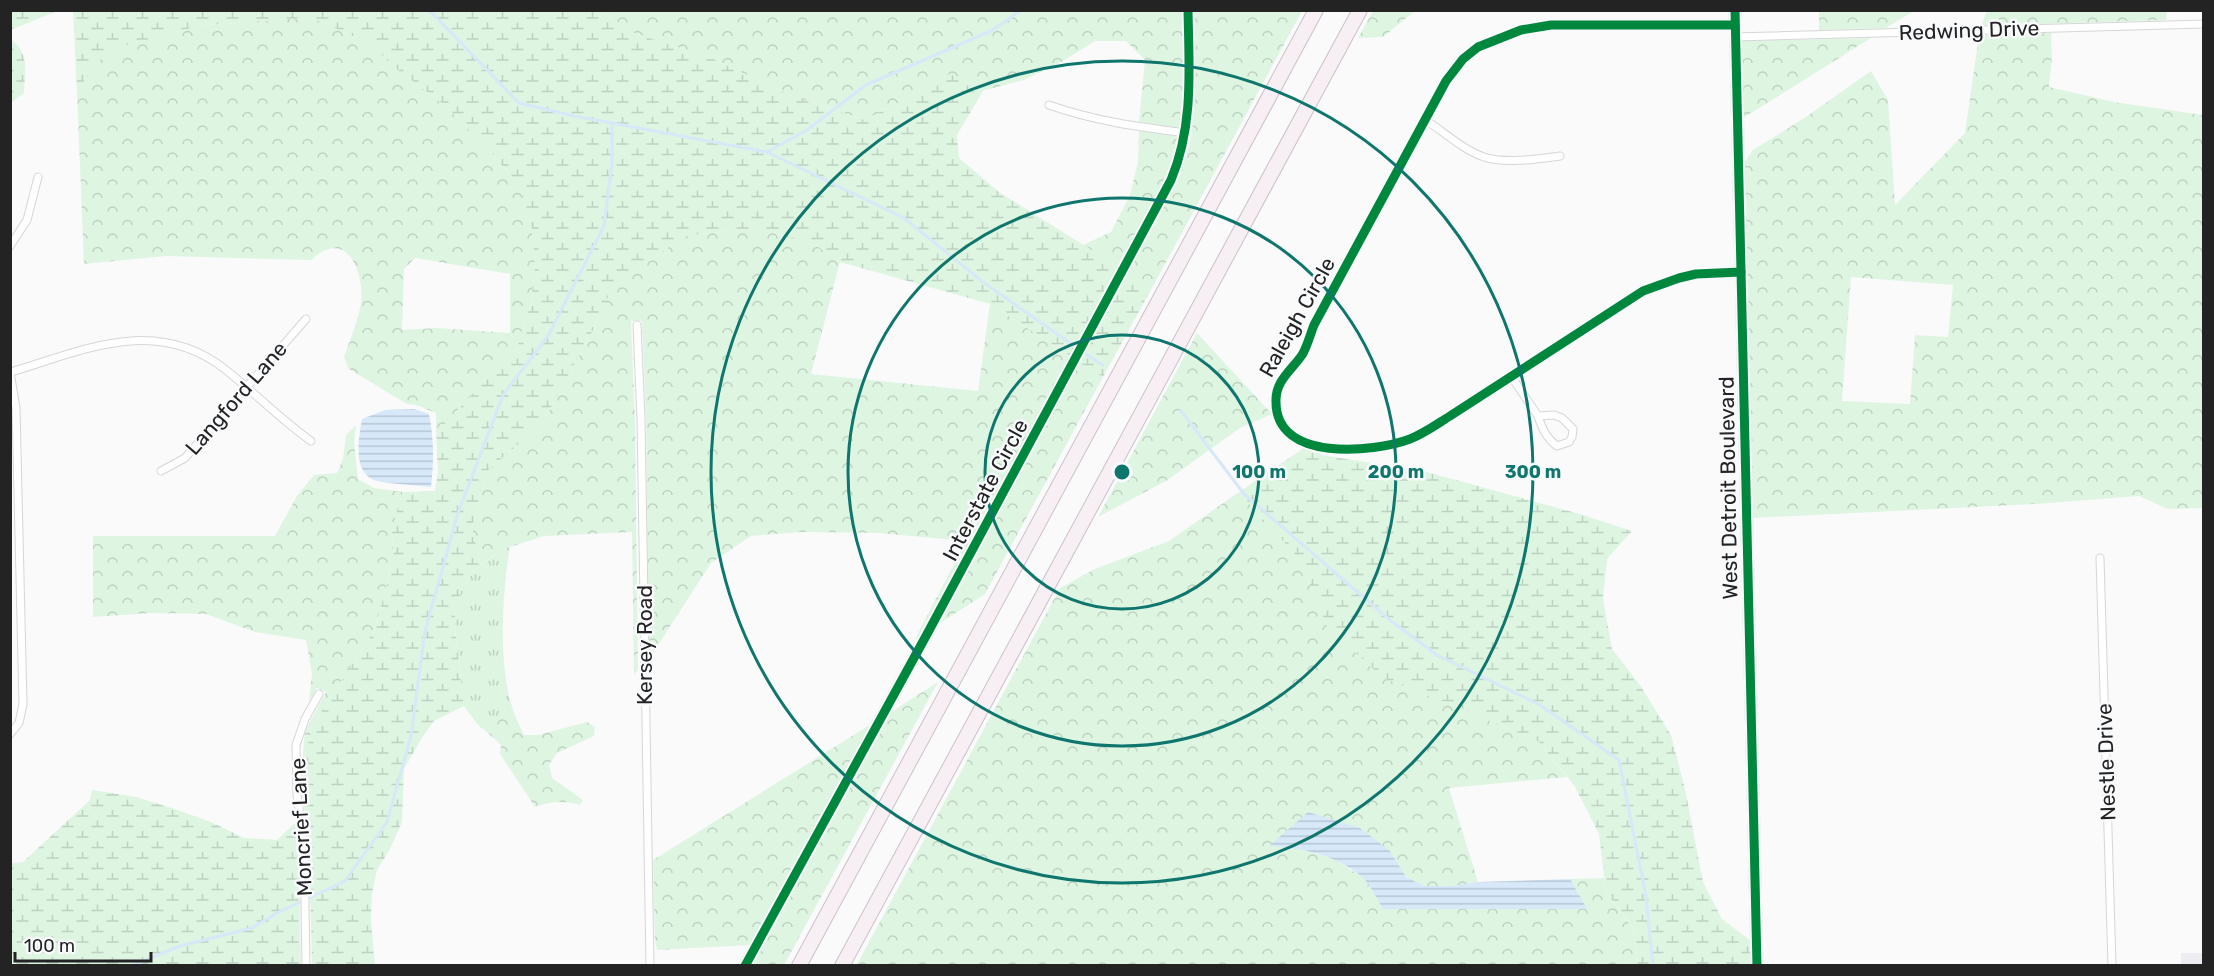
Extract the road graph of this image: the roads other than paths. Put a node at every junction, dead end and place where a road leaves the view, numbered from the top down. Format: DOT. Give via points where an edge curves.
graph roads {
  1 [pos="1188,10"];
  2 [pos="1316,10"];
  3 [pos="1360,10"];
  4 [pos="1735,10"];
  5 [pos="2204,24"];
  6 [pos="1735,25"];
  7 [pos="1736,37"];
  8 [pos="1049,105"];
  9 [pos="1424,119"];
  10 [pos="1186,133"];
  11 [pos="1560,156"];
  12 [pos="38,177"];
  13 [pos="10,246"];
  14 [pos="1741,272"];
  15 [pos="306,319"];
  16 [pos="637,325"];
  17 [pos="11,372"];
  18 [pos="1511,376"];
  19 [pos="246,387"];
  20 [pos="1538,416"];
  21 [pos="311,441"];
  22 [pos="161,471"];
  23 [pos="2100,558"];
  24 [pos="319,694"];
  25 [pos="10,734"];
  26 [pos="306,966"];
  27 [pos="650,966"];
  28 [pos="745,966"];
  29 [pos="799,966"];
  30 [pos="842,966"];
  31 [pos="1757,966"];
  32 [pos="2112,966"];
  1 -- 10 [label="street, Interstate Circle"];
  2 -- 29 [label="highway"];
  3 -- 30 [label="highway"];
  4 -- 6 [label="street, West Detroit Boulevard"];
  5 -- 7 [label="street, Redwing Drive"];
  6 -- 7 [label="street, West Detroit Boulevard"];
  6 -- 9 [label="street, Raleigh Circle" via="1551,25 1513,32 1478,47 1463,59"];
  7 -- 14 [label="street, West Detroit Boulevard"];
  8 -- 10 [label="street" via="1078,116"];
  9 -- 11 [label="street" via="1485,157 1510,160"];
  9 -- 18 [label="street, Raleigh Circle" via="1302,355 1279,384 1277,412 1286,429 1304,443 1327,448 1374,447 1418,435"];
  10 -- 28 [label="street, Interstate Circle" via="1172,180"];
  12 -- 13 [label="street" via="31,210"];
  14 -- 18 [label="street, Raleigh Circle" via="1696,274 1643,291"];
  14 -- 31 [label="street, West Detroit Boulevard"];
  15 -- 19 [label="street, Langford Lane"];
  16 -- 27 [label="street, Kersey Road"];
  17 -- 19 [label="street" via="111,343 144,340 196,352"];
  17 -- 25 [label="street" via="16,408 23,704 19,723"];
  18 -- 20 [label="street"];
  19 -- 21 [label="street"];
  19 -- 22 [label="street, Langford Lane" via="185,458"];
  20 -- 20 [label="street" via="1542,430 1553,443 1557,446 1569,442 1573,432 1569,423 1554,415"];
  23 -- 32 [label="street, Nestle Drive"];
  24 -- 26 [label="street, Moncrief Lane" via="304,719 296,745 297,795 304,844"];
}
